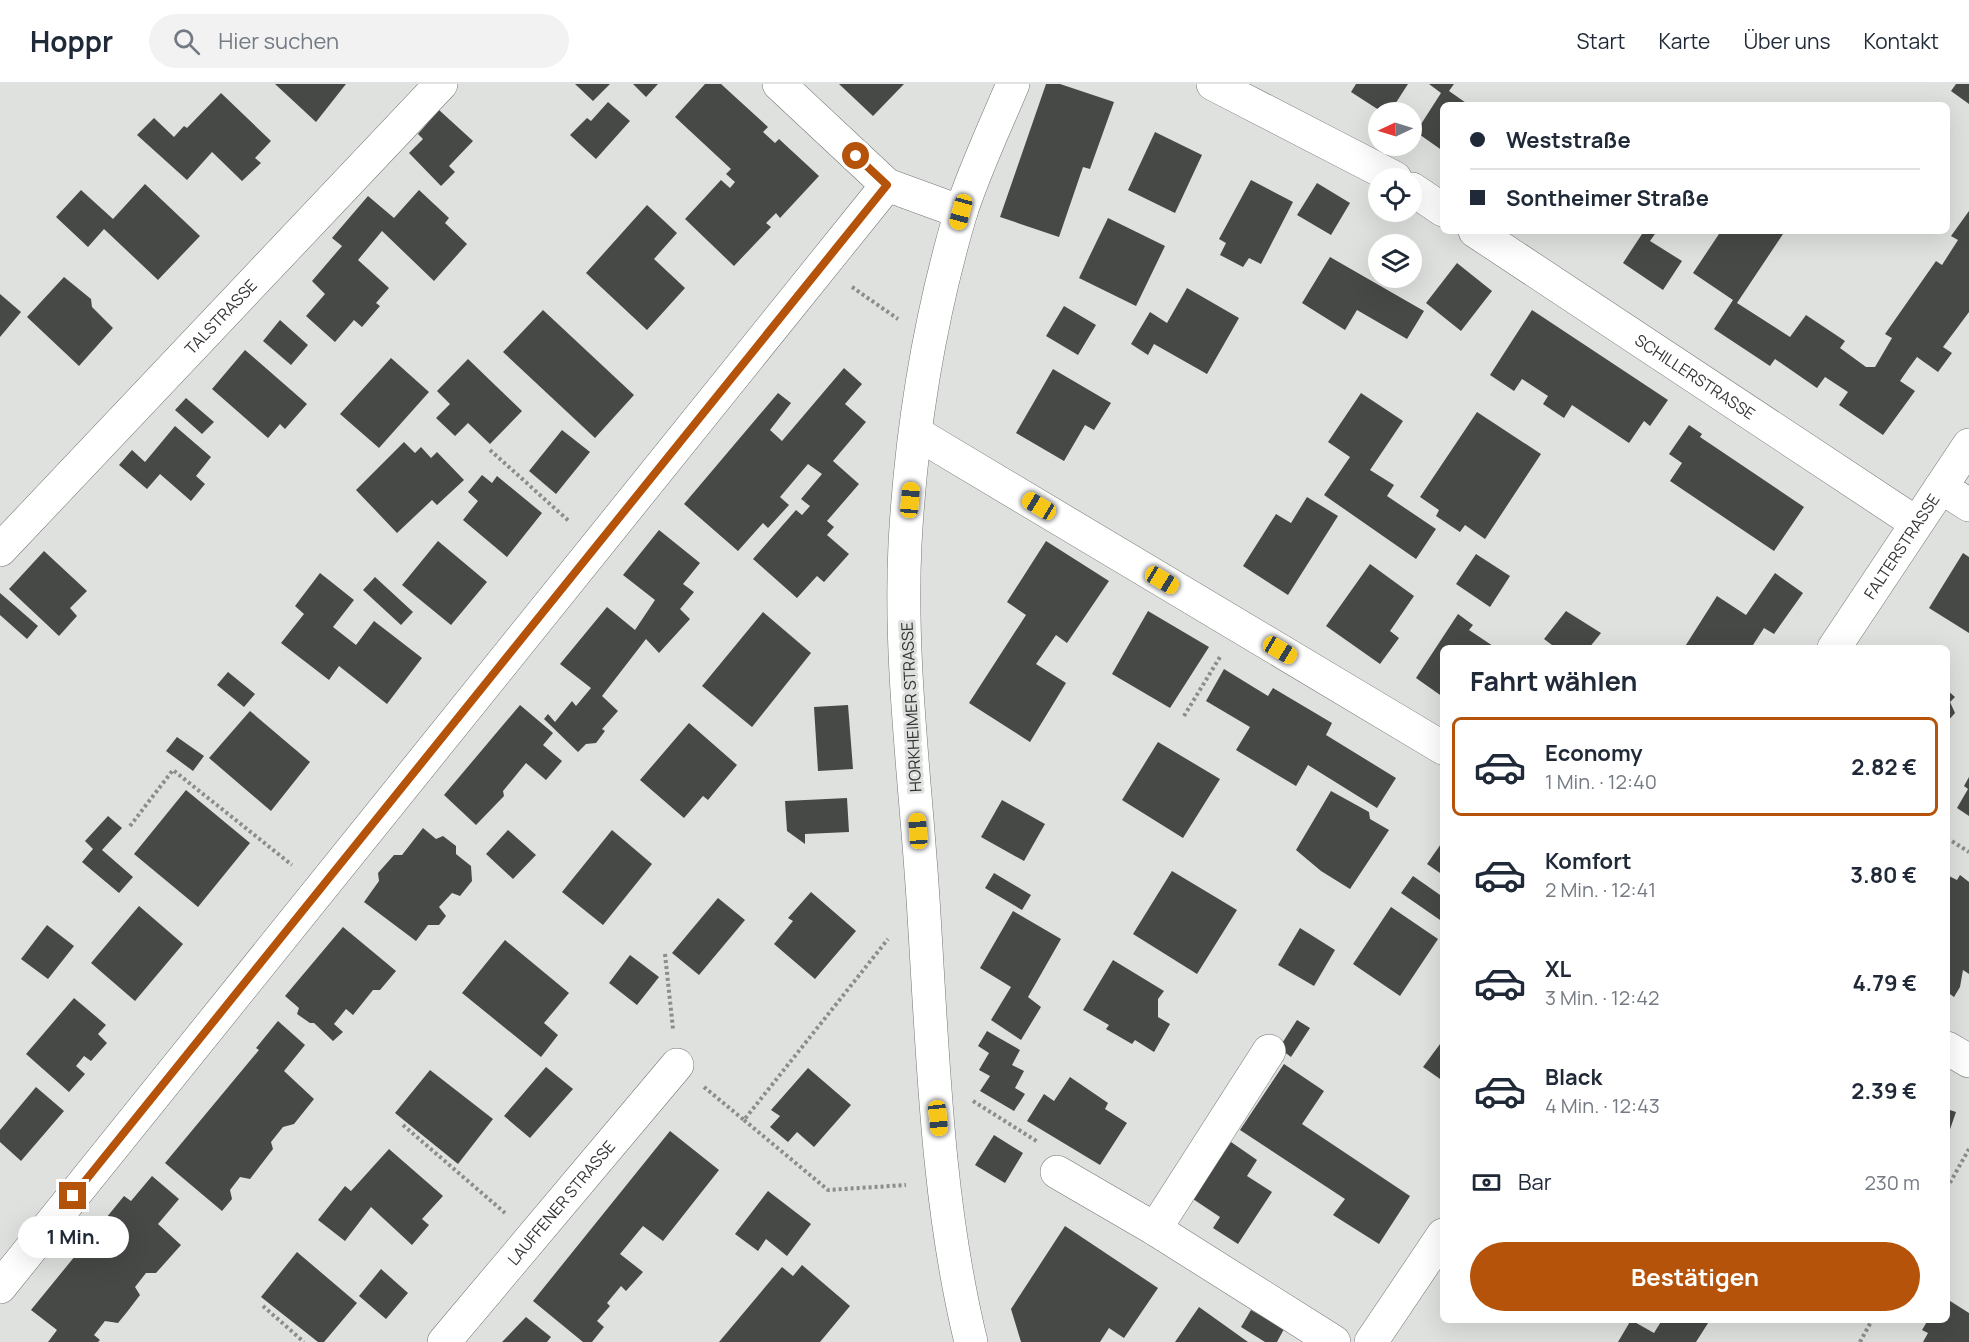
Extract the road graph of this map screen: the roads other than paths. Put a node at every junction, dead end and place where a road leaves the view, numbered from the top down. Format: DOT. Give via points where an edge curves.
graph roads {
  1 [pos="441,84"];
  2 [pos="779,84"];
  3 [pos="1013,84"];
  4 [pos="1214,84"];
  5 [pos="1376,168"];
  6 [pos="887,185"];
  7 [pos="1422,196"];
  8 [pos="1440,208"];
  9 [pos="961,212"];
  10 [pos="1479,234"];
  11 [pos="916,433"];
  12 [pos="1969,445"];
  13 [pos="1941,487"];
  14 [pos="1969,505"];
  15 [pos="1916,523"];
  16 [pos="0,550"];
  17 [pos="1836,645"];
  18 [pos="1440,746"];
  19 [pos="1269,1050"];
  20 [pos="1950,1050"];
  21 [pos="1969,1061"];
  22 [pos="677,1065"];
  23 [pos="1057,1172"];
  24 [pos="1155,1229"];
  25 [pos="1440,1239"];
  26 [pos="0,1287"];
  27 [pos="444,1342"];
  28 [pos="971,1342"];
  29 [pos="1334,1342"];
  30 [pos="1371,1342"];
  1 -- 16 [label="street, TALSTRASSE"];
  2 -- 6 [label="street"];
  3 -- 9 [label="street, HORKHEIMER STRASSE"];
  4 -- 5 [label="street"];
  6 -- 9 [label="street"];
  6 -- 26 [label="street"];
  7 -- 8 [label="street"];
  9 -- 11 [label="street, HORKHEIMER STRASSE" via="929,340"];
  10 -- 15 [label="street, SCHILLERSTRASSE"];
  11 -- 18 [label="street"];
  11 -- 28 [label="street, HORKHEIMER STRASSE" via="905,544 906,654 934,1076 957,1285"];
  12 -- 13 [label="street, FALTERSTRASSE"];
  13 -- 14 [label="street"];
  13 -- 15 [label="street, FALTERSTRASSE"];
  15 -- 17 [label="street, FALTERSTRASSE"];
  19 -- 24 [label="street"];
  20 -- 21 [label="street"];
  22 -- 27 [label="street, LAUFFENER STRASSE"];
  23 -- 24 [label="street"];
  24 -- 29 [label="street"];
  25 -- 30 [label="street"];
}
